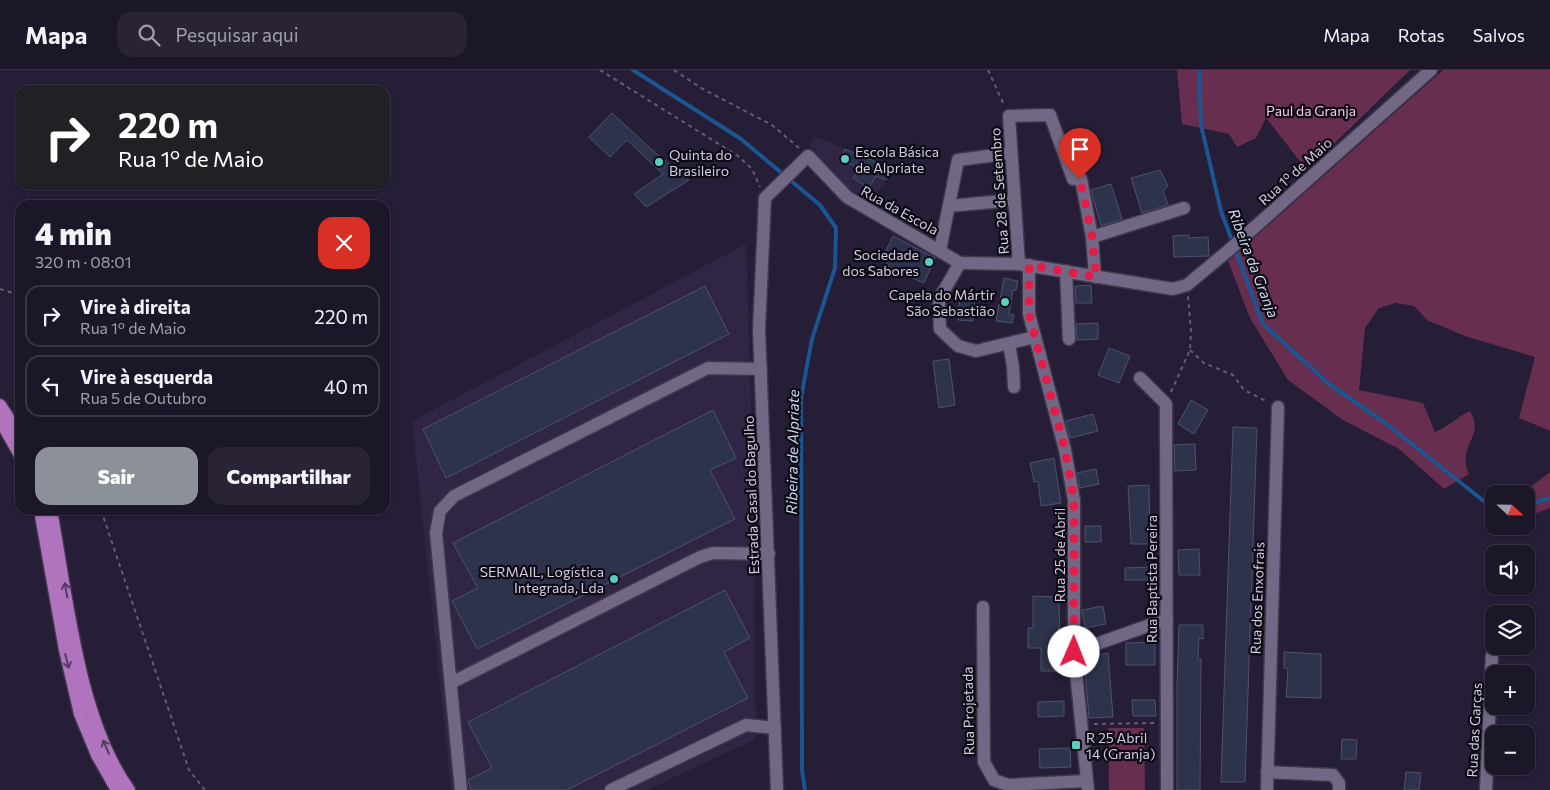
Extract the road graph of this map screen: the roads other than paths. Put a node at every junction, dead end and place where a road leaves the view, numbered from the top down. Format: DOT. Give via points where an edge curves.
graph roads {
  1 [pos="1431,70"];
  2 [pos="1011,153"];
  3 [pos="765,198"];
  4 [pos="1014,200"];
  5 [pos="949,206"];
  6 [pos="1184,208"];
  7 [pos="1092,237"];
  8 [pos="940,250"];
  9 [pos="960,263"];
  10 [pos="1024,265"];
  11 [pos="1066,271"];
  12 [pos="1096,277"];
  13 [pos="1035,337"];
  14 [pos="1069,339"];
  15 [pos="1009,344"];
  16 [pos="761,369"];
  17 [pos="1140,378"];
  18 [pos="1014,387"];
  19 [pos="0,405"];
  20 [pos="1278,407"];
  21 [pos="0,420"];
  22 [pos="15,428"];
  23 [pos="15,446"];
  24 [pos="41,515"];
  25 [pos="52,515"];
  26 [pos="768,554"];
  27 [pos="983,607"];
  28 [pos="1167,620"];
  29 [pos="1074,652"];
  30 [pos="1492,655"];
  31 [pos="451,683"];
  32 [pos="775,728"];
  33 [pos="1267,772"];
  34 [pos="1087,786"];
  35 [pos="117,790"];
  36 [pos="129,790"];
  37 [pos="462,790"];
  38 [pos="611,790"];
  39 [pos="777,790"];
  40 [pos="1166,790"];
  41 [pos="1266,790"];
  42 [pos="1339,790"];
  43 [pos="1486,790"];
  1 -- 12 [label="street, Rua 1º de Maio" via="1187,286 1173,289"];
  2 -- 4 [label="street, Rua 28 de Setembro"];
  2 -- 5 [label="street" via="958,160"];
  2 -- 7 [label="street, Rua 28 de Setembro" via="1009,116 1050,115 1073,179 1080,179"];
  3 -- 8 [label="street, Rua da Escola" via="808,156 847,197"];
  3 -- 16 [label="street, Estrada Casal do Bagulho"];
  4 -- 5 [label="street"];
  4 -- 10 [label="street, Rua 28 de Setembro"];
  5 -- 8 [label="street"];
  6 -- 7 [label="street"];
  7 -- 12 [label="street"];
  8 -- 9 [label="street, Rua da Escola"];
  9 -- 10 [label="street"];
  9 -- 15 [label="street" via="939,299 940,329 958,346 976,351"];
  10 -- 11 [label="street"];
  10 -- 13 [label="street, Rua 25 de Abril"];
  11 -- 12 [label="street"];
  11 -- 14 [label="street"];
  13 -- 15 [label="street"];
  13 -- 29 [label="street, Rua 25 de Abril" via="1065,450 1074,500"];
  15 -- 18 [label="street"];
  16 -- 26 [label="street, Estrada Casal do Bagulho"];
  16 -- 31 [label="street" via="708,368 454,496 440,511 436,533"];
  17 -- 28 [label="street, Rua Baptista Pereira" via="1166,404"];
  19 -- 22 [label="main road"];
  20 -- 33 [label="street, Rua dos Enxofrais"];
  21 -- 23 [label="main road"];
  24 -- 35 [label="main road, one-way" via="80,714 97,755"];
  36 -- 25 [label="main road, one-way" via="107,752 91,712"];
  26 -- 31 [label="street" via="713,553 700,557"];
  26 -- 32 [label="street, Estrada Casal do Bagulho"];
  27 -- 34 [label="street, Rua Projetada" via="984,762 994,780 1008,785"];
  28 -- 29 [label="street"];
  28 -- 40 [label="street, Rua Baptista Pereira"];
  29 -- 34 [label="street, Rua 25 de Abril"];
  30 -- 43 [label="street, Rua das Garças"];
  31 -- 37 [label="street"];
  32 -- 38 [label="street" via="746,725"];
  32 -- 39 [label="street, Estrada Casal do Bagulho"];
  33 -- 41 [label="street, Rua dos Enxofrais"];
  33 -- 42 [label="street" via="1333,775 1339,783"];
}
